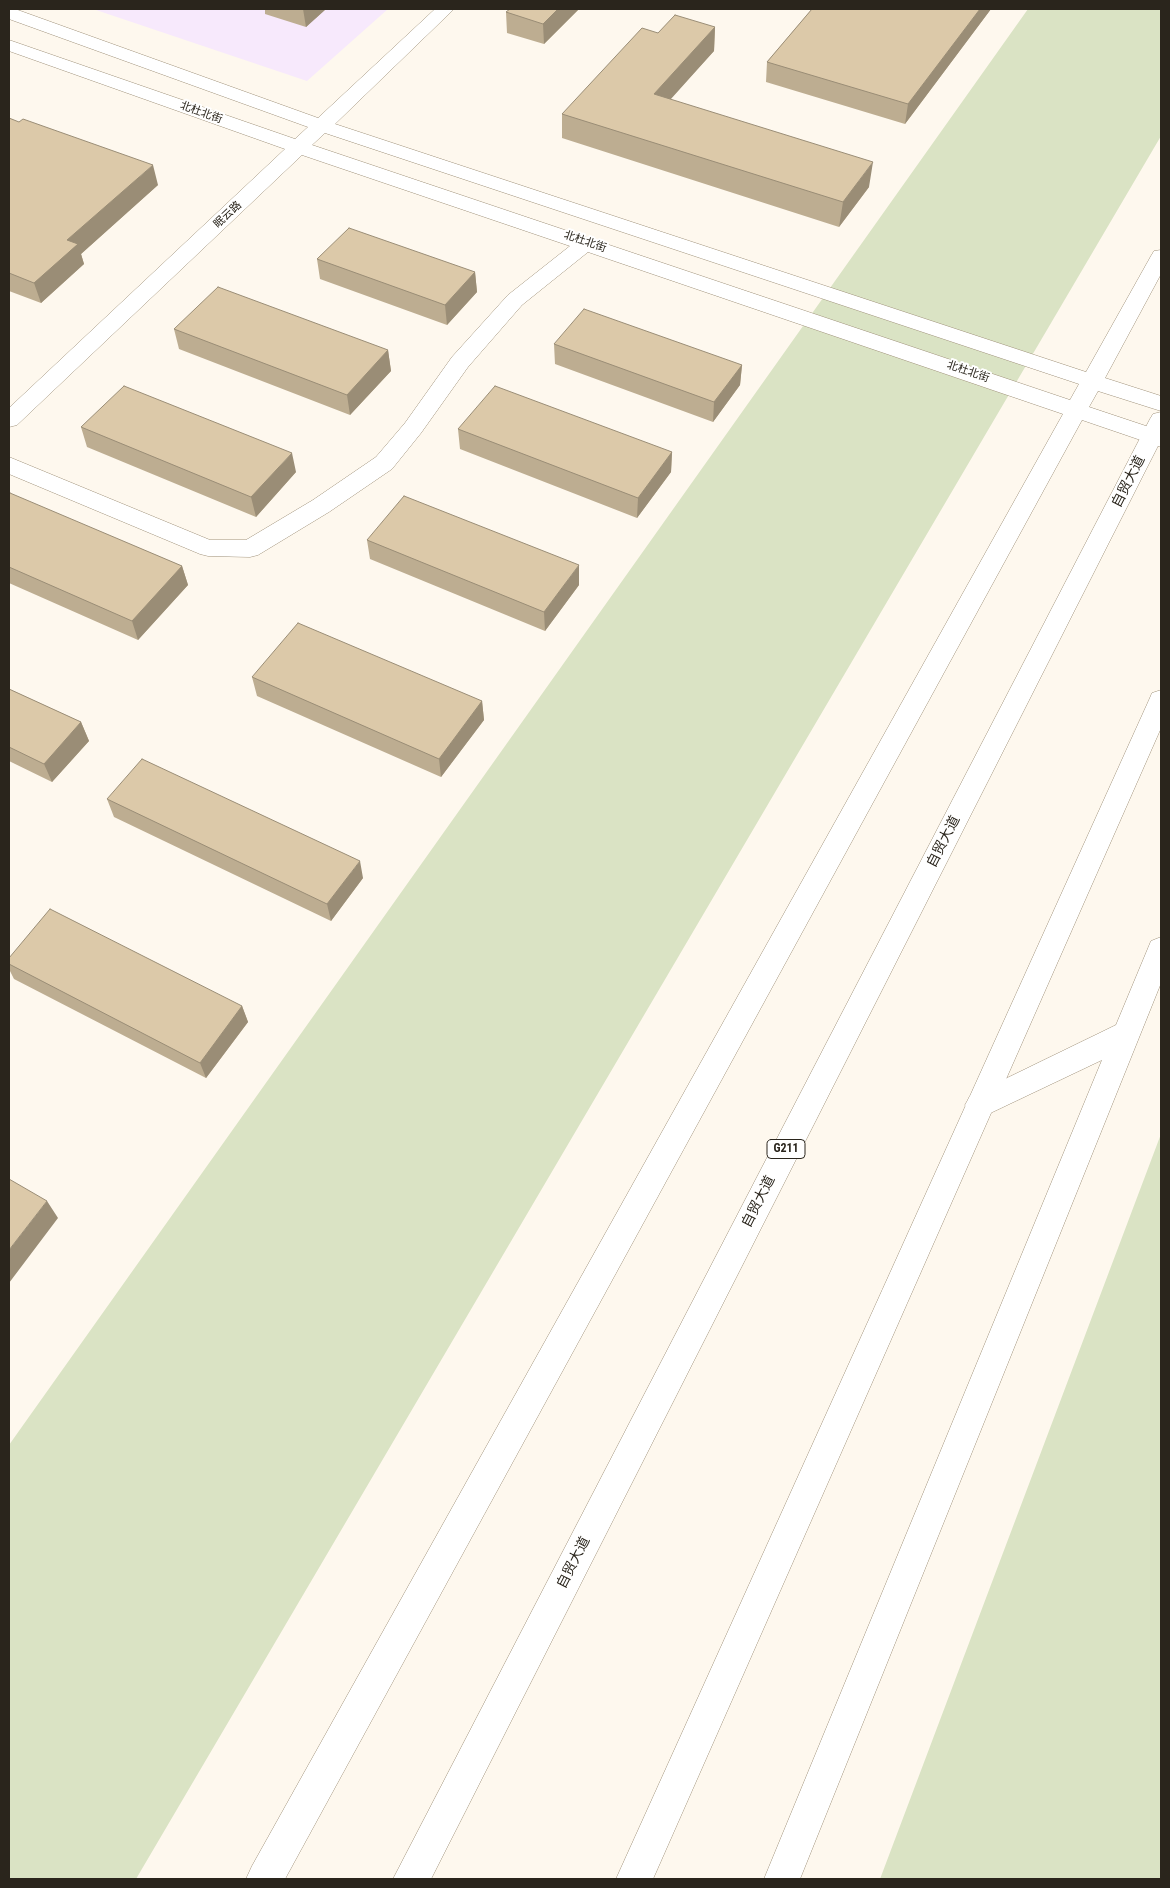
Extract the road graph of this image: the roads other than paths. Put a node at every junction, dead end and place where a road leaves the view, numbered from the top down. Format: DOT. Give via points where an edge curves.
graph roads {
  1 [pos="445,9"];
  2 [pos="9,13"];
  3 [pos="9,45"];
  4 [pos="323,126"];
  5 [pos="300,147"];
  6 [pos="586,242"];
  7 [pos="1161,256"];
  8 [pos="1092,381"];
  9 [pos="1161,404"];
  10 [pos="1076,409"];
  11 [pos="9,420"];
  12 [pos="1158,431"];
  13 [pos="9,466"];
  14 [pos="1161,700"];
  15 [pos="1161,949"];
  16 [pos="1126,1034"];
  17 [pos="980,1105"];
  18 [pos="266,1879"];
  19 [pos="411,1879"];
  20 [pos="634,1879"];
  21 [pos="782,1879"];
  1 -- 4 [label="main road, 眠云路"];
  2 -- 4 [label="main road"];
  3 -- 5 [label="main road, 北杜北街"];
  4 -- 5 [label="main road, 眠云路"];
  4 -- 8 [label="main road"];
  5 -- 6 [label="main road, 北杜北街"];
  5 -- 11 [label="main road, 眠云路"];
  6 -- 10 [label="main road, 北杜北街"];
  6 -- 13 [label="main road" via="515,300 460,362 384,463 321,506 250,548 208,548"];
  7 -- 8 [label="main road"];
  8 -- 9 [label="main road"];
  8 -- 10 [label="main road"];
  10 -- 12 [label="main road, 北杜北街"];
  10 -- 18 [label="main road"];
  12 -- 19 [label="main road, 自贸大道 / G211"];
  14 -- 17 [label="main road"];
  15 -- 16 [label="main road"];
  16 -- 17 [label="main road"];
  16 -- 21 [label="main road"];
  17 -- 20 [label="main road"];
}
